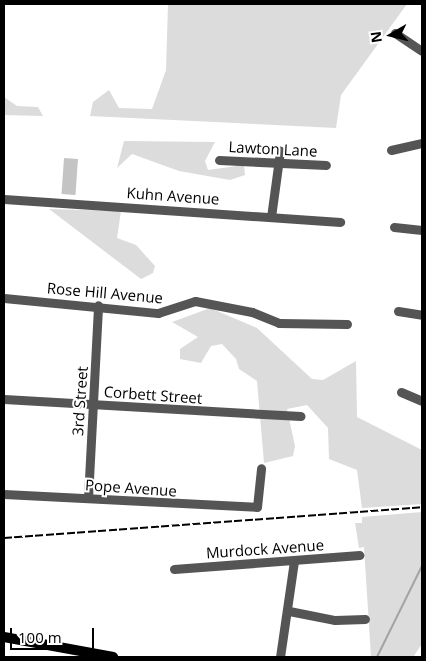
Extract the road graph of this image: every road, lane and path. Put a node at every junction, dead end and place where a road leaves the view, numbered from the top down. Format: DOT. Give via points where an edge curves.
graph roads {
  1 [pos="395,33"];
  2 [pos="422,50"];
  3 [pos="422,143"];
  4 [pos="280,150"];
  5 [pos="391,150"];
  6 [pos="219,160"];
  7 [pos="278,165"];
  8 [pos="326,165"];
  9 [pos="4,199"];
  10 [pos="271,216"];
  11 [pos="340,222"];
  12 [pos="394,227"];
  13 [pos="422,230"];
  14 [pos="4,298"];
  15 [pos="98,305"];
  16 [pos="398,311"];
  17 [pos="422,315"];
  18 [pos="347,324"];
  19 [pos="401,392"];
  20 [pos="4,399"];
  21 [pos="422,401"];
  22 [pos="93,405"];
  23 [pos="301,416"];
  24 [pos="261,468"];
  25 [pos="4,494"];
  26 [pos="88,498"];
  27 [pos="358,555"];
  28 [pos="294,562"];
  29 [pos="174,570"];
  30 [pos="289,612"];
  31 [pos="365,619"];
  32 [pos="4,637"];
  33 [pos="113,657"];
  34 [pos="280,657"];
  1 -- 2 [label="street"];
  3 -- 5 [label="street"];
  4 -- 7 [label="street"];
  6 -- 7 [label="street, Lawton Lane"];
  7 -- 8 [label="street, Lawton Lane"];
  7 -- 10 [label="street"];
  9 -- 10 [label="street, Kuhn Avenue"];
  10 -- 11 [label="street, Kuhn Avenue"];
  12 -- 13 [label="street"];
  14 -- 15 [label="street, Rose Hill Avenue"];
  15 -- 18 [label="street, Rose Hill Avenue" via="158,313 195,301 259,314 279,323"];
  15 -- 22 [label="street, 3rd Street"];
  16 -- 17 [label="street"];
  19 -- 21 [label="street"];
  20 -- 22 [label="street, Corbett Street"];
  22 -- 23 [label="street, Corbett Street"];
  22 -- 26 [label="street, 3rd Street"];
  24 -- 26 [label="street, Pope Avenue" via="257,507"];
  25 -- 26 [label="street, Pope Avenue"];
  27 -- 28 [label="street, Murdock Avenue"];
  28 -- 29 [label="street, Murdock Avenue"];
  28 -- 30 [label="street"];
  30 -- 31 [label="street" via="335,620"];
  30 -- 34 [label="street"];
  32 -- 33 [label="main road"];
}
